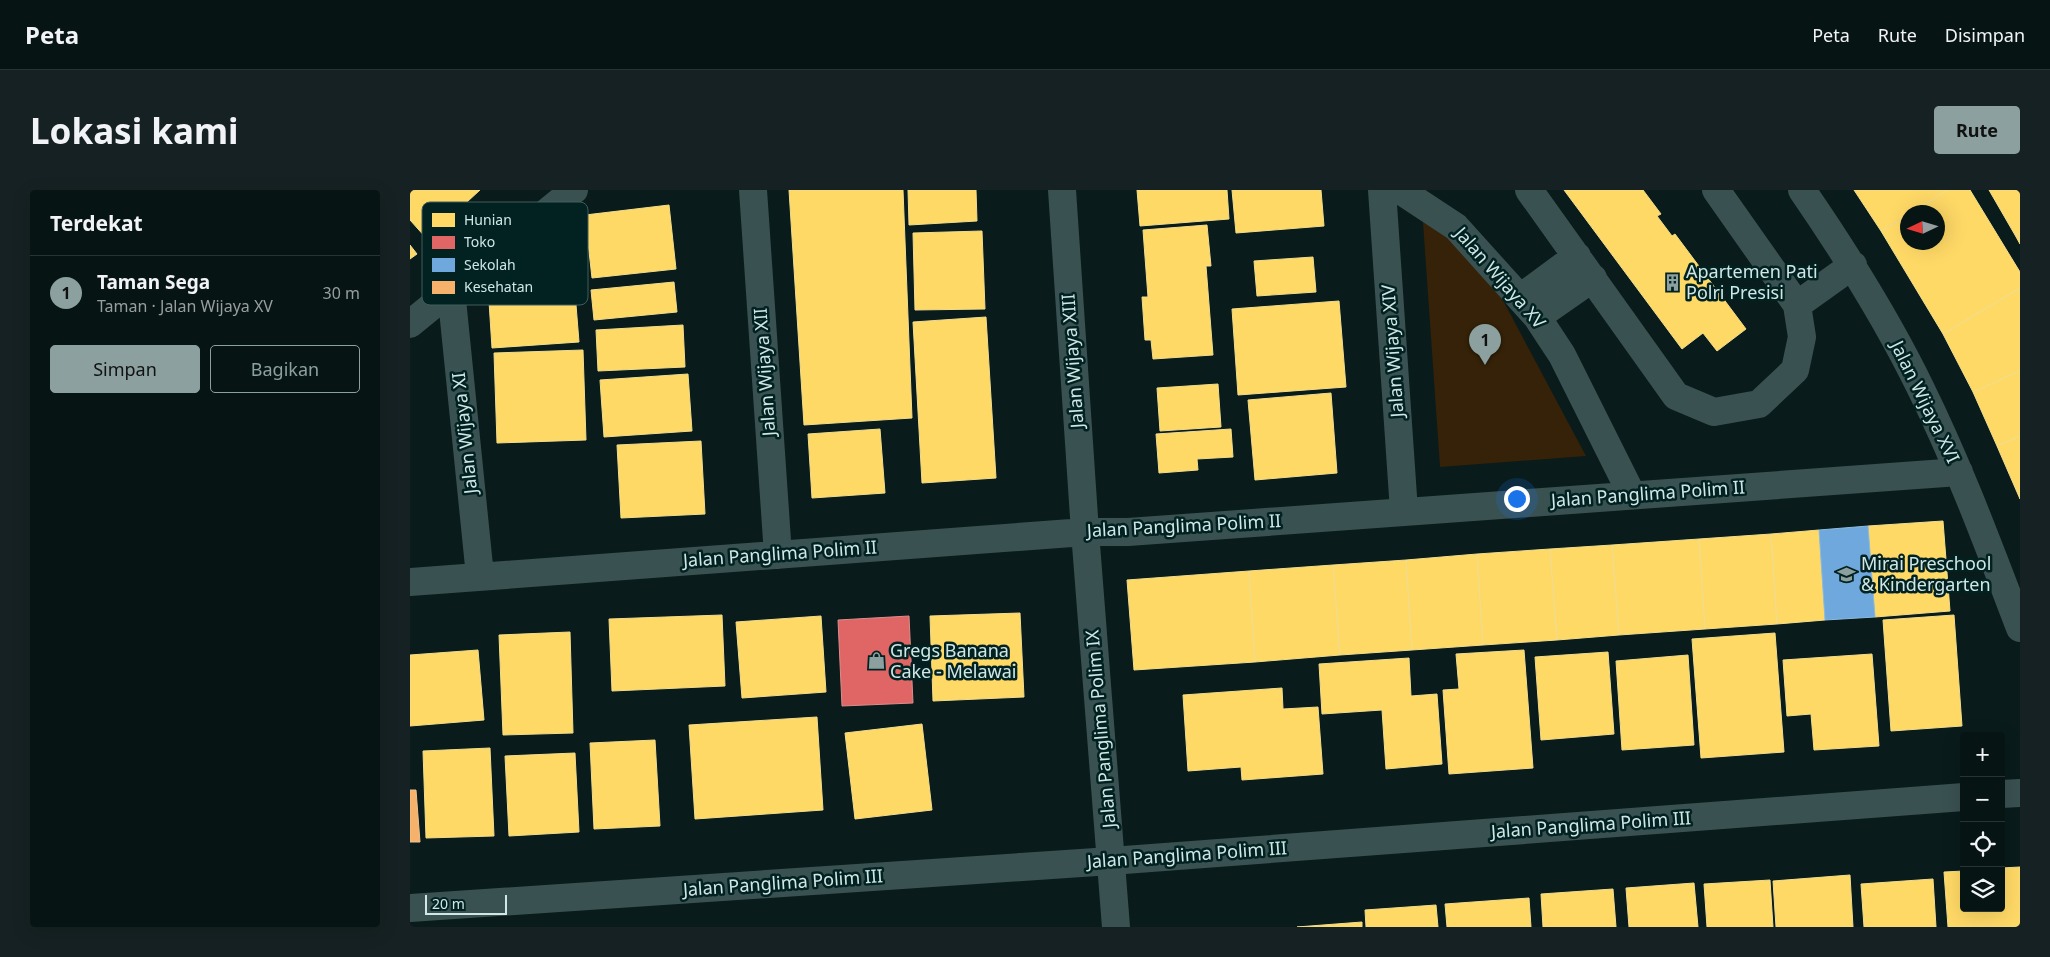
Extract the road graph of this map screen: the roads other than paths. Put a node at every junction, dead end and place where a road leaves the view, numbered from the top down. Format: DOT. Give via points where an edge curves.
graph roads {
  1 [pos="574,190"];
  2 [pos="752,190"];
  3 [pos="1062,190"];
  4 [pos="1382,190"];
  5 [pos="1400,190"];
  6 [pos="1528,190"];
  7 [pos="1716,190"];
  8 [pos="1802,190"];
  9 [pos="559,202"];
  10 [pos="1577,256"];
  11 [pos="1853,265"];
  12 [pos="1593,278"];
  13 [pos="432,305"];
  14 [pos="452,305"];
  15 [pos="1797,305"];
  16 [pos="1529,307"];
  17 [pos="410,324"];
  18 [pos="1959,472"];
  19 [pos="1632,495"];
  20 [pos="1404,511"];
  21 [pos="1085,532"];
  22 [pos="778,555"];
  23 [pos="480,576"];
  24 [pos="410,582"];
  25 [pos="2020,628"];
  26 [pos="2020,792"];
  27 [pos="2005,794"];
  28 [pos="1960,797"];
  29 [pos="1111,861"];
  30 [pos="410,908"];
  31 [pos="1116,927"];
  1 -- 9 [label="street"];
  2 -- 22 [label="street, Jalan Wijaya XII"];
  3 -- 21 [label="street, Jalan Wijaya XIII"];
  4 -- 20 [label="street, Jalan Wijaya XIV"];
  5 -- 16 [label="street, Jalan Wijaya XV" via="1456,226"];
  6 -- 10 [label="street"];
  7 -- 15 [label="street"];
  8 -- 11 [label="street, Jalan Wijaya XVI"];
  10 -- 12 [label="street"];
  10 -- 16 [label="street"];
  11 -- 15 [label="street"];
  11 -- 18 [label="street, Jalan Wijaya XVI" via="1921,389"];
  12 -- 15 [label="street" via="1676,396 1714,412 1759,404 1795,370 1802,337"];
  12 -- 16 [label="street"];
  13 -- 17 [label="street"];
  14 -- 23 [label="street, Jalan Wijaya XI"];
  16 -- 19 [label="street, Jalan Wijaya XV" via="1562,355"];
  18 -- 19 [label="street, Jalan Panglima Polim II"];
  18 -- 25 [label="street, Jalan Wijaya XVI"];
  19 -- 20 [label="street, Jalan Panglima Polim II"];
  20 -- 21 [label="street, Jalan Panglima Polim II" via="1128,532"];
  21 -- 22 [label="street, Jalan Panglima Polim II"];
  21 -- 29 [label="street, Jalan Panglima Polim IX"];
  22 -- 23 [label="street, Jalan Panglima Polim II"];
  23 -- 24 [label="street, Jalan Panglima Polim II"];
  26 -- 27 [label="street"];
  28 -- 29 [label="street, Jalan Panglima Polim III"];
  29 -- 30 [label="street, Jalan Panglima Polim III"];
  29 -- 31 [label="street, Jalan Panglima Polim IX"];
}
